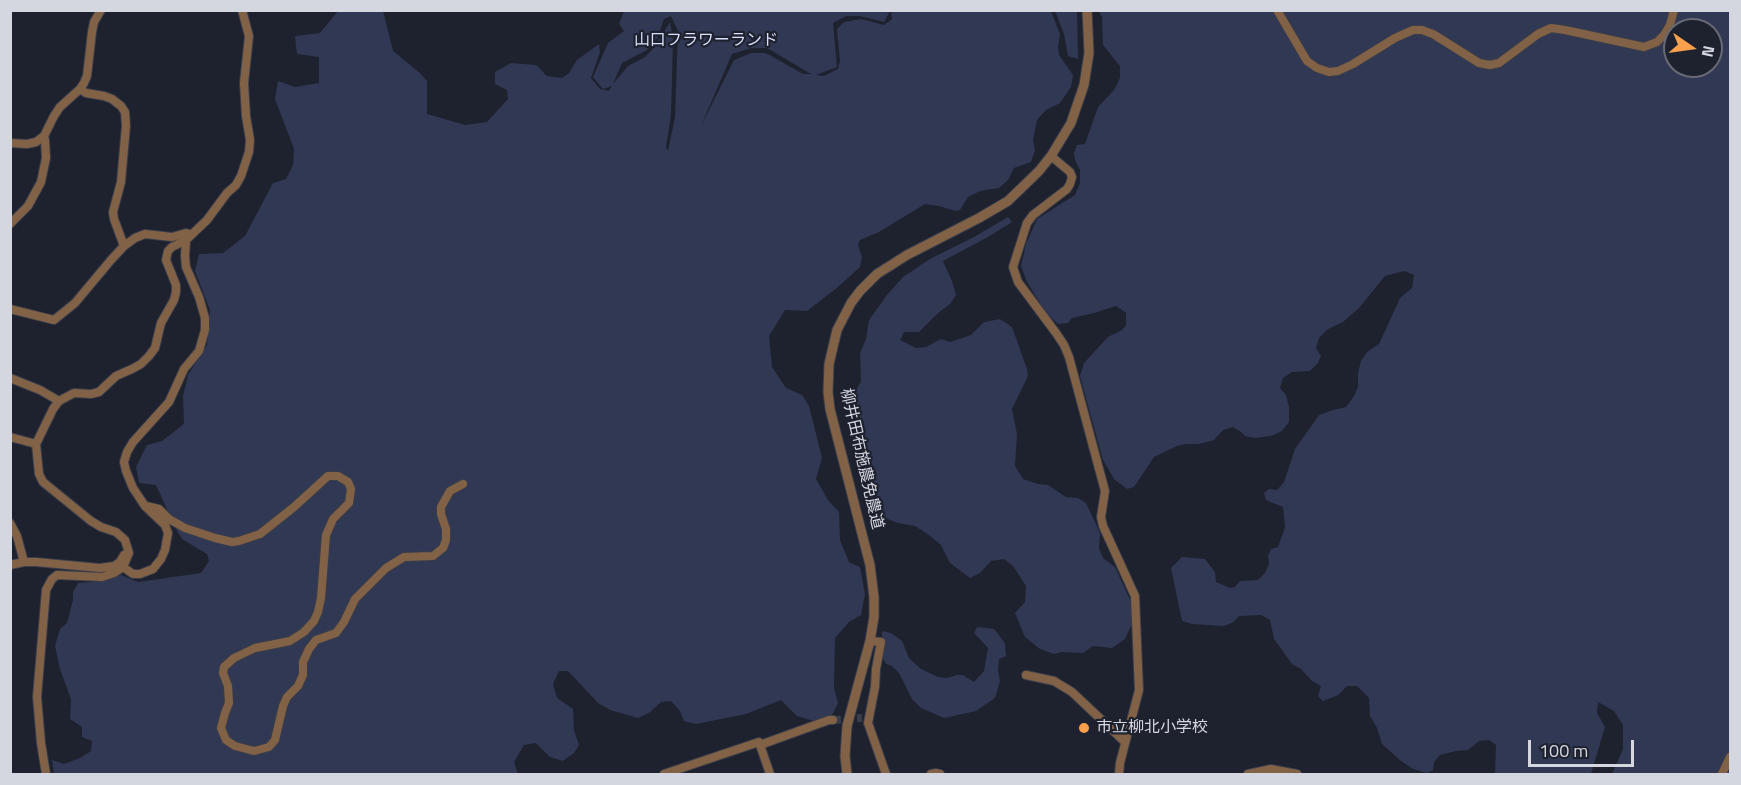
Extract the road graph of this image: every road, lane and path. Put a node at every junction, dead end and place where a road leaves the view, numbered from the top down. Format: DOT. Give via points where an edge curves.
graph roads {
  1 [pos="101,10"];
  2 [pos="242,10"];
  3 [pos="1087,10"];
  4 [pos="1277,10"];
  5 [pos="1674,10"];
  6 [pos="80,89"];
  7 [pos="44,136"];
  8 [pos="10,143"];
  9 [pos="1051,156"];
  10 [pos="10,224"];
  11 [pos="188,237"];
  12 [pos="124,246"];
  13 [pos="10,309"];
  14 [pos="10,378"];
  15 [pos="59,401"];
  16 [pos="10,437"];
  17 [pos="36,444"];
  18 [pos="463,484"];
  19 [pos="145,506"];
  20 [pos="10,523"];
  21 [pos="127,545"];
  22 [pos="24,562"];
  23 [pos="10,566"];
  24 [pos="123,567"];
  25 [pos="870,641"];
  26 [pos="1026,675"];
  27 [pos="833,720"];
  28 [pos="1125,742"];
  29 [pos="760,746"];
  30 [pos="1731,758"];
  31 [pos="46,774"];
  32 [pos="664,774"];
  33 [pos="770,774"];
  34 [pos="847,774"];
  35 [pos="886,774"];
  36 [pos="931,774"];
  37 [pos="940,774"];
  38 [pos="1119,774"];
  39 [pos="1248,774"];
  40 [pos="1297,774"];
  41 [pos="1722,774"];
  1 -- 6 [label="street" via="94,22 87,76"];
  2 -- 11 [label="street" via="249,36 244,82 249,152 236,185"];
  3 -- 9 [label="street, 柳井田布施農免農道" via="1089,52 1084,85 1071,123"];
  4 -- 5 [label="street" via="1307,61 1329,72 1353,64 1413,30 1432,34 1490,66 1551,28 1644,47 1664,35"];
  6 -- 7 [label="street" via="60,107"];
  6 -- 12 [label="street" via="112,99 125,112 121,182 113,213"];
  7 -- 8 [label="street" via="36,142"];
  7 -- 10 [label="street" via="46,158 41,182 28,206"];
  9 -- 25 [label="street, 柳井田布施農免農道" via="1008,201 877,274 851,303 837,330 829,364 828,393 873,580"];
  9 -- 28 [label="street" via="1070,172 1070,184 1027,223 1013,267 1018,282 1069,357 1105,491 1103,526 1135,596 1139,690"];
  11 -- 12 [label="street" via="186,233 172,237 145,234"];
  11 -- 15 [label="street" via="167,255 176,292 149,356 116,376 99,392 74,393"];
  11 -- 19 [label="street" via="186,267 199,297 206,330 199,351 183,369 169,402 127,452 126,471"];
  12 -- 13 [label="street" via="58,318 47,319"];
  14 -- 15 [label="street"];
  15 -- 17 [label="street"];
  16 -- 17 [label="street"];
  17 -- 21 [label="street" via="39,474 44,482 91,521 121,536"];
  18 -- 19 [label="street" via="450,491 441,507 446,530 443,548 433,556 405,556 386,568 355,599 336,633 316,640 303,662 298,686 283,706 275,740 269,747 254,751 226,740 221,728 229,704 224,667 255,648 290,641 314,621 321,598 326,535 333,519 348,503 348,482 328,476 260,534 232,542 185,528 159,509"];
  19 -- 24 [label="street" via="165,525 165,550 153,569 133,574"];
  20 -- 22 [label="street"];
  21 -- 22 [label="street" via="114,566"];
  21 -- 24 [label="street" via="129,553"];
  22 -- 23 [label="street"];
  24 -- 31 [label="street" via="102,577 57,575 46,591 37,697"];
  25 -- 34 [label="street, 柳井田布施農免農道" via="847,726"];
  25 -- 35 [label="street" via="880,642 880,651 873,696 865,717"];
  26 -- 28 [label="street" via="1066,687"];
  27 -- 29 [label="street"];
  28 -- 38 [label="street"];
  29 -- 32 [label="street" via="759,742"];
  29 -- 33 [label="street"];
  30 -- 41 [label="street"];
  36 -- 37 [label="street"];
  39 -- 40 [label="street" via="1271,769"];
}
